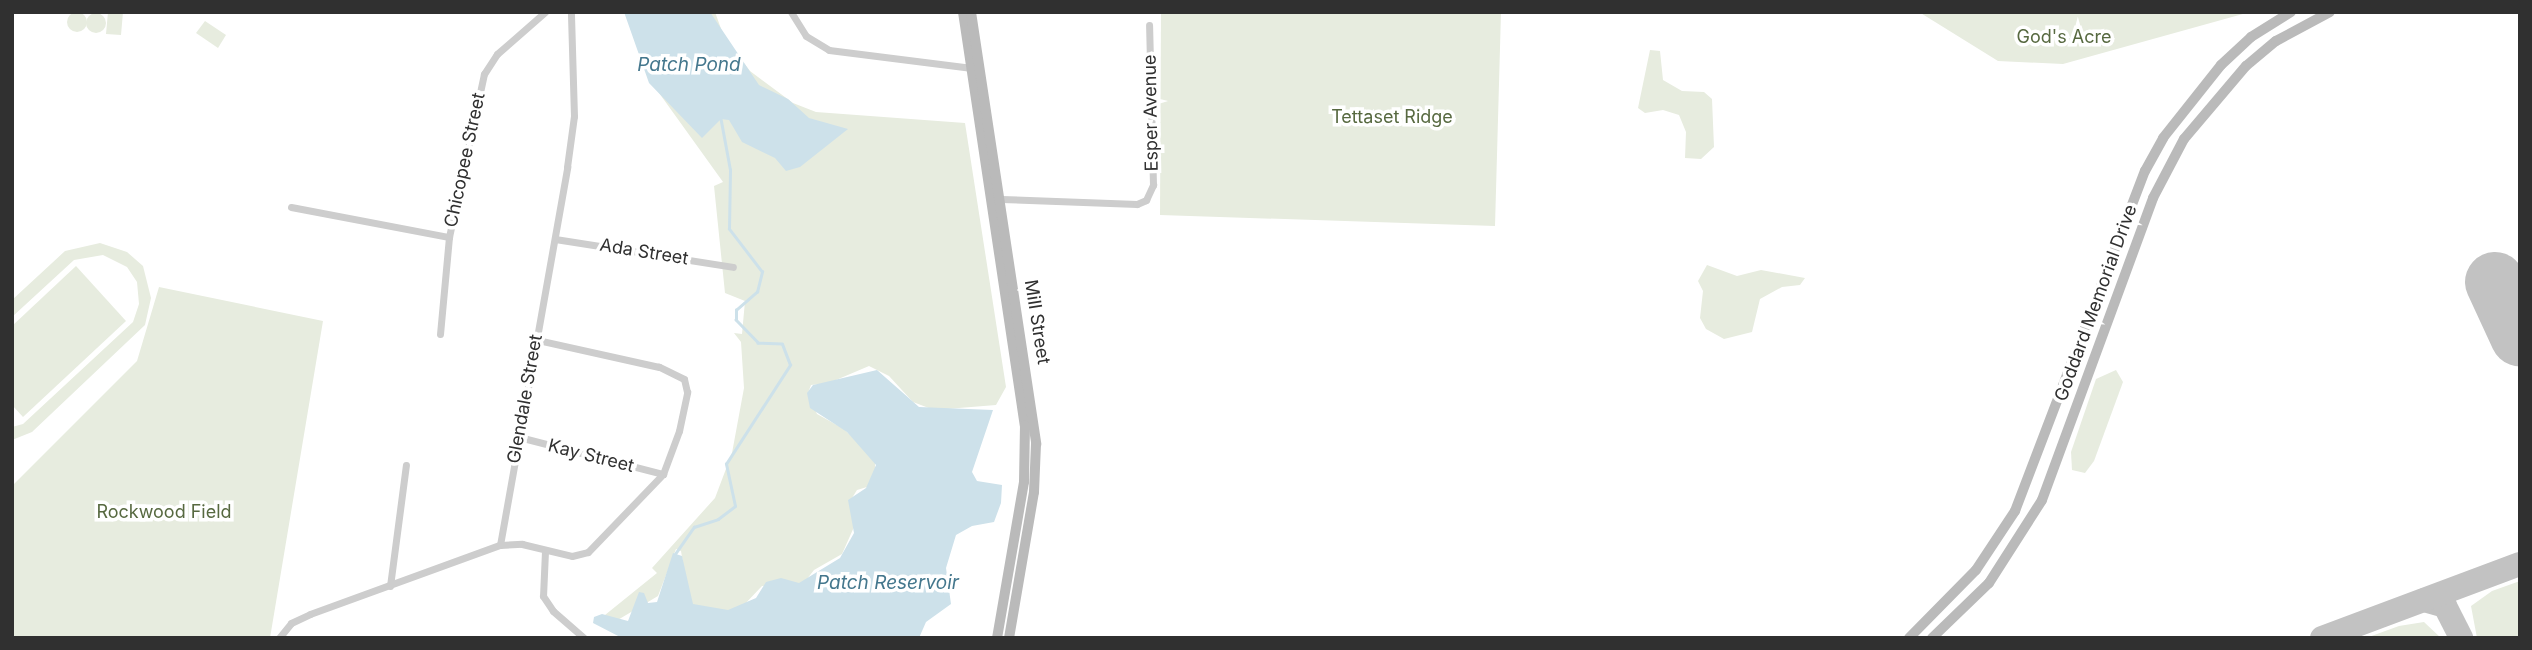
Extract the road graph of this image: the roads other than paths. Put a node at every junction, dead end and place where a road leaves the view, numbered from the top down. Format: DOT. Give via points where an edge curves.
graph roads {
  1 [pos="545,12"];
  2 [pos="571,12"];
  3 [pos="791,12"];
  4 [pos="964,12"];
  5 [pos="971,12"];
  6 [pos="2291,12"];
  7 [pos="2330,12"];
  8 [pos="1149,25"];
  9 [pos="972,68"];
  10 [pos="1001,200"];
  11 [pos="291,207"];
  12 [pos="449,237"];
  13 [pos="555,239"];
  14 [pos="733,267"];
  15 [pos="440,334"];
  16 [pos="537,340"];
  17 [pos="519,437"];
  18 [pos="406,465"];
  19 [pos="663,474"];
  20 [pos="1020,533"];
  21 [pos="500,545"];
  22 [pos="545,551"];
  23 [pos="390,586"];
  24 [pos="1948,624"];
  25 [pos="279,638"];
  26 [pos="584,638"];
  27 [pos="997,638"];
  28 [pos="1009,638"];
  29 [pos="1909,638"];
  30 [pos="1932,638"];
  31 [pos="1941,638"];
  1 -- 12 [label="street, Chicopee Street" via="488,65 473,109"];
  2 -- 13 [label="street, Glendale Street" via="574,116"];
  3 -- 9 [label="street" via="806,36 829,50"];
  4 -- 9 [label="main road, Mill Street"];
  5 -- 10 [label="main road, Mill Street"];
  6 -- 29 [label="main road, Goddard Memorial Drive" via="2235,50 2173,122 2146,172 2015,511 1976,570"];
  7 -- 24 [label="main road, Goddard Memorial Drive" via="2276,41 2246,66 2184,139 2153,198 2042,500 1989,583"];
  8 -- 10 [label="street, Esper Avenue" via="1153,185 1146,200 1137,204"];
  9 -- 20 [label="main road, Mill Street" via="1026,425"];
  10 -- 20 [label="main road, Mill Street" via="1036,444"];
  11 -- 12 [label="street"];
  12 -- 15 [label="street, Chicopee Street"];
  13 -- 14 [label="street, Ada Street"];
  13 -- 16 [label="street, Glendale Street"];
  16 -- 17 [label="street, Glendale Street"];
  16 -- 19 [label="street" via="659,367 684,379 685,405 670,465"];
  17 -- 19 [label="street, Kay Street"];
  17 -- 21 [label="street, Glendale Street"];
  18 -- 23 [label="street"];
  19 -- 22 [label="street" via="589,552 572,556"];
  20 -- 27 [label="main road, Mill Street"];
  20 -- 28 [label="main road, Mill Street"];
  21 -- 22 [label="street" via="522,544"];
  21 -- 23 [label="street"];
  22 -- 26 [label="street" via="543,596 552,611"];
  23 -- 25 [label="street" via="310,614 291,623"];
  24 -- 30 [label="main road, Goddard Memorial Drive"];
  24 -- 31 [label="main road"];
}
